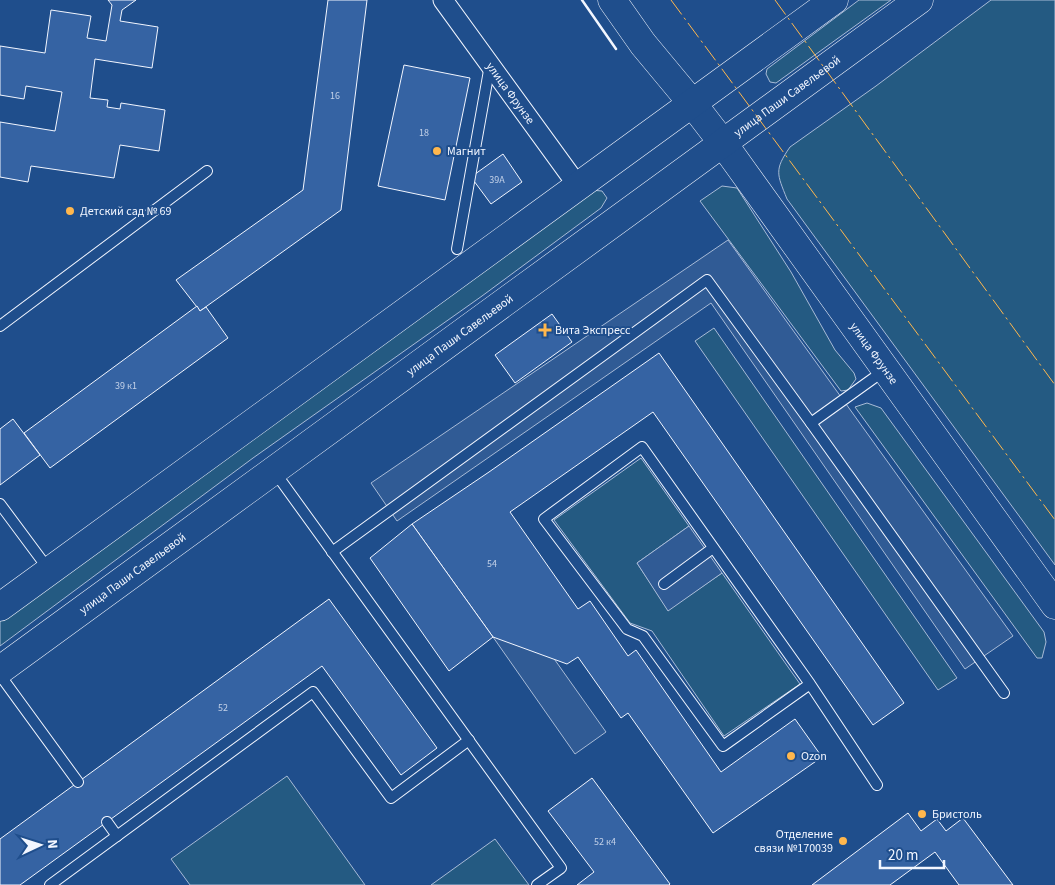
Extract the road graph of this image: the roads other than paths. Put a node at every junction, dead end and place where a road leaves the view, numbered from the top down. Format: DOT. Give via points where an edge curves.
graph roads {
  1 [pos="443,0"];
  2 [pos="612,0"];
  3 [pos="834,0"];
  4 [pos="919,0"];
  5 [pos="490,65"];
  6 [pos="692,103"];
  7 [pos="722,142"];
  8 [pos="207,171"];
  9 [pos="578,186"];
  10 [pos="457,248"];
  11 [pos="0,326"];
  12 [pos="885,369"];
  13 [pos="811,423"];
  14 [pos="273,470"];
  15 [pos="0,504"];
  16 [pos="713,548"];
  17 [pos="332,552"];
  18 [pos="50,571"];
  19 [pos="664,584"];
  20 [pos="1055,605"];
  21 [pos="0,607"];
  22 [pos="0,670"];
  23 [pos="0,675"];
  24 [pos="810,684"];
  25 [pos="1004,693"];
  26 [pos="469,740"];
  27 [pos="78,782"];
  28 [pos="878,785"];
  29 [pos="106,822"];
  30 [pos="117,836"];
  31 [pos="50,885"];
  32 [pos="537,885"];
  1 -- 5 [label="street, улица Фрунзе"];
  2 -- 6 [label="main road, улица Фрунзе" via="643,44"];
  3 -- 6 [label="main road"];
  4 -- 7 [label="main road, улица Паши Савельевой"];
  5 -- 9 [label="street, улица Фрунзе"];
  5 -- 10 [label="lane"];
  6 -- 7 [label="main road, улица Фрунзе"];
  6 -- 9 [label="main road"];
  7 -- 12 [label="main road, улица Фрунзе"];
  7 -- 14 [label="main road, улица Паши Савельевой"];
  8 -- 11 [label="lane"];
  9 -- 18 [label="main road"];
  12 -- 13 [label="lane"];
  12 -- 20 [label="main road, улица Фрунзе"];
  13 -- 17 [label="lane" via="707,280"];
  13 -- 25 [label="lane"];
  14 -- 17 [label="lane"];
  14 -- 22 [label="main road, улица Паши Савельевой"];
  15 -- 18 [label="lane"];
  16 -- 19 [label="lane"];
  16 -- 24 [label="lane"];
  16 -- 24 [label="lane" via="642,447 544,519 627,629 643,636 723,746"];
  17 -- 26 [label="lane"];
  18 -- 21 [label="main road"];
  23 -- 27 [label="lane"];
  24 -- 28 [label="lane"];
  26 -- 30 [label="lane" via="391,798 313,692"];
  26 -- 32 [label="lane" via="561,868"];
  29 -- 30 [label="lane"];
  30 -- 31 [label="lane"];
}
